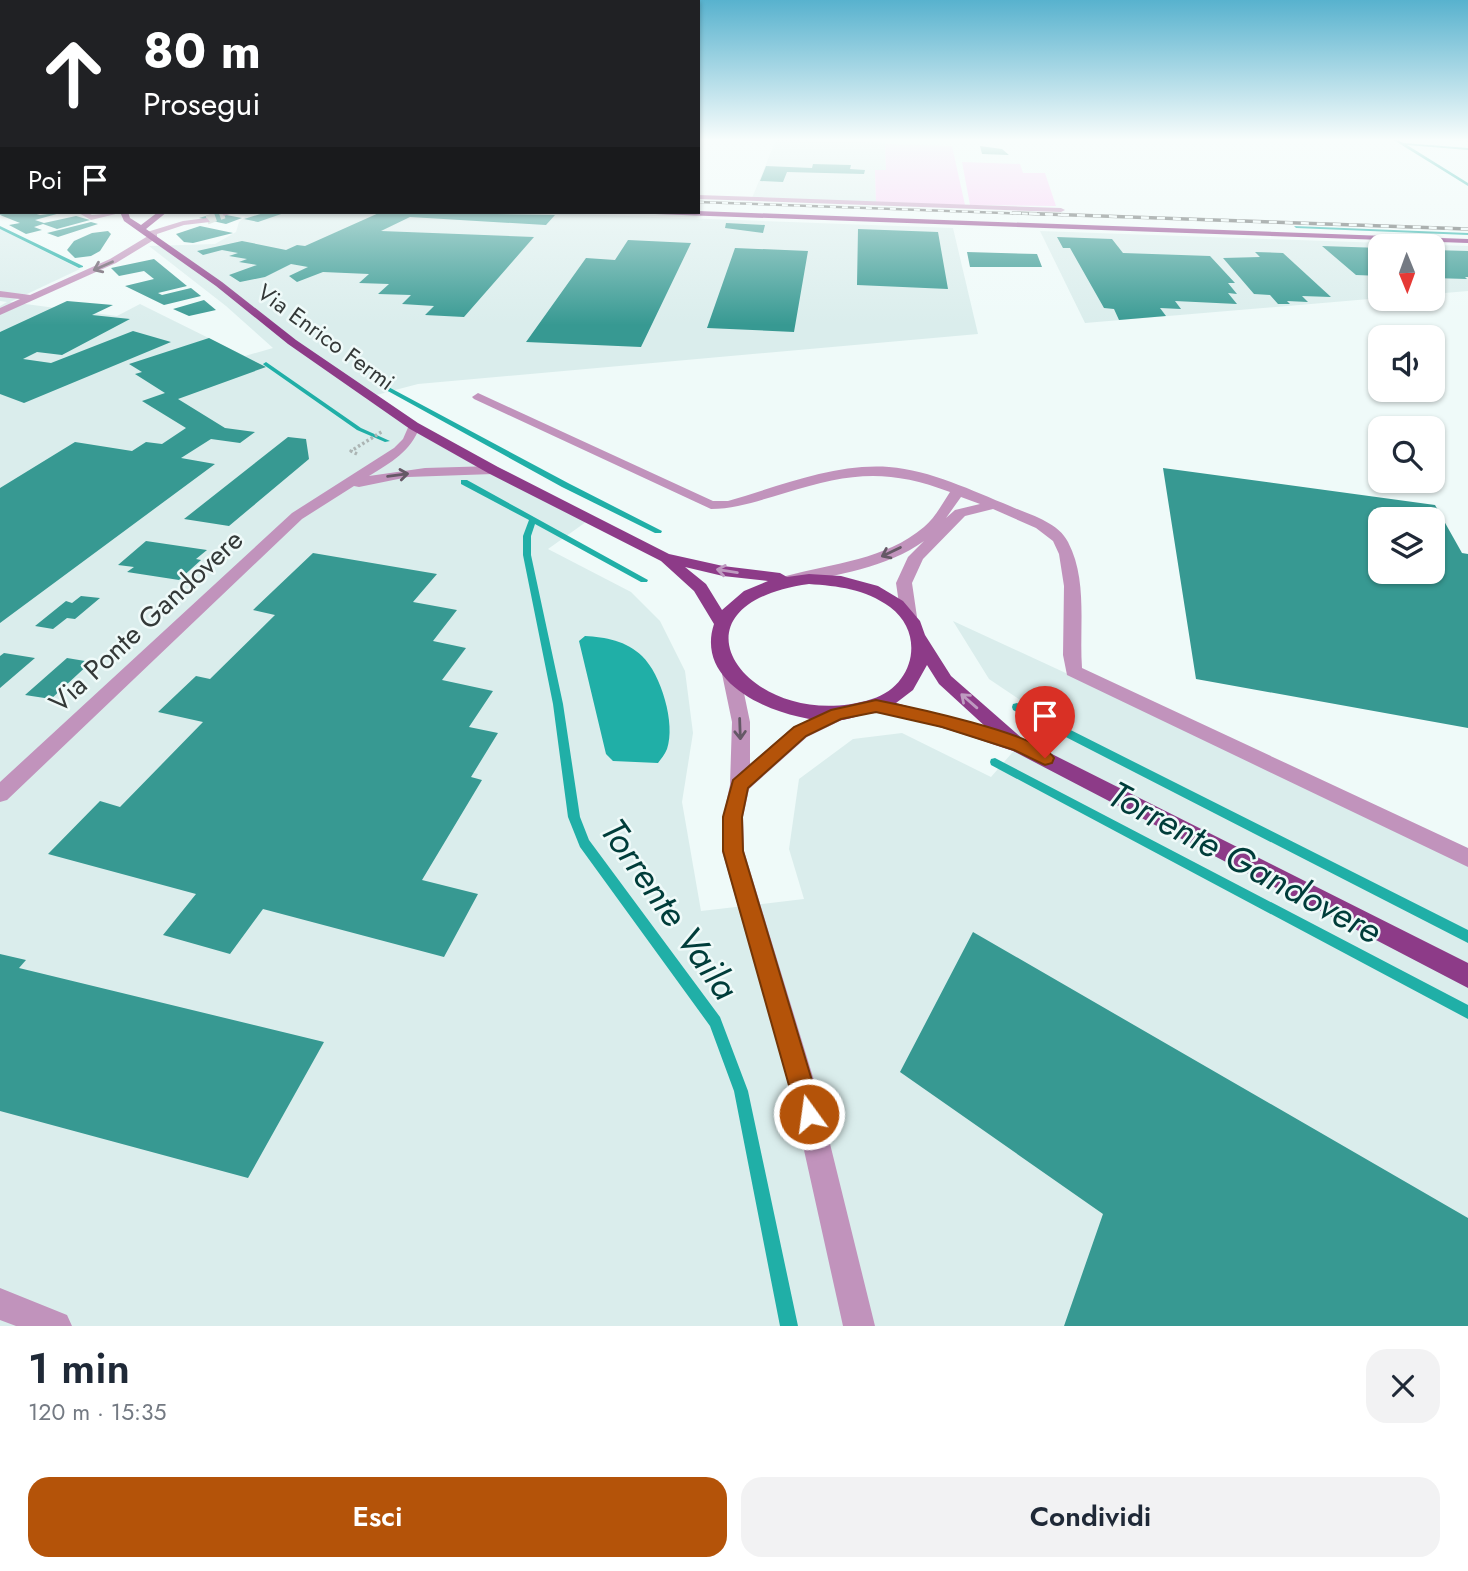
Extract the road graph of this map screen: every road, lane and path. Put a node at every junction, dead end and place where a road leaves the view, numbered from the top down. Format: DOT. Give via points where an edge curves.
graph roads {
  1 [pos="806,201"];
  2 [pos="1061,210"];
  3 [pos="84,214"];
  4 [pos="112,214"];
  5 [pos="123,214"];
  6 [pos="160,214"];
  7 [pos="700,214"];
  8 [pos="206,220"];
  9 [pos="141,229"];
  10 [pos="152,235"];
  11 [pos="1468,241"];
  12 [pos="1,294"];
  13 [pos="32,298"];
  14 [pos="0,312"];
  15 [pos="478,397"];
  16 [pos="414,426"];
  17 [pos="385,430"];
  18 [pos="351,451"];
  19 [pos="493,470"];
  20 [pos="958,491"];
  21 [pos="333,492"];
  22 [pos="994,505"];
  23 [pos="664,557"];
  24 [pos="791,579"];
  25 [pos="909,617"];
  26 [pos="722,623"];
  27 [pos="921,640"];
  28 [pos="731,674"];
  29 [pos="876,706"];
  30 [pos="837,714"];
  31 [pos="1020,746"];
  32 [pos="740,785"];
  33 [pos="0,794"];
  34 [pos="1468,858"];
  35 [pos="1468,976"];
  36 [pos="0,1304"];
  37 [pos="56,1326"];
  38 [pos="859,1326"];
  1 -- 2 [label="street"];
  3 -- 4 [label="street" via="91,218"];
  5 -- 9 [label="main road, Via Enrico Fermi"];
  6 -- 9 [label="main road"];
  7 -- 11 [label="main road"];
  8 -- 10 [label="street"];
  9 -- 10 [label="main road, Via Enrico Fermi"];
  10 -- 13 [label="street, one-way" via="125,255"];
  10 -- 16 [label="main road, Via Enrico Fermi" via="292,342"];
  12 -- 13 [label="street"];
  13 -- 14 [label="street"];
  15 -- 20 [label="street" via="711,505 729,505 849,472 892,471"];
  16 -- 19 [label="main road, Via Enrico Fermi"];
  16 -- 21 [label="street, Via Ponte Gandovere" via="398,451"];
  17 -- 18 [label="path"];
  21 -- 19 [label="street, Via Ponte Gandovere, one-way" via="374,478"];
  19 -- 23 [label="main road, Via Enrico Fermi"];
  20 -- 22 [label="street"];
  20 -- 24 [label="street, one-way" via="930,529 892,553 857,566"];
  21 -- 33 [label="street, Via Ponte Gandovere" via="297,516"];
  22 -- 25 [label="street" via="960,513 916,557 904,583"];
  22 -- 34 [label="street" via="1059,538 1072,577 1073,671"];
  24 -- 23 [label="main road, one-way"];
  23 -- 26 [label="main road" via="700,588"];
  24 -- 25 [label="main road" via="825,578 858,584 887,597"];
  24 -- 26 [label="main road" via="761,587 737,602"];
  25 -- 27 [label="main road"];
  26 -- 28 [label="main road" via="719,648"];
  27 -- 29 [label="main road" via="920,666 904,689"];
  31 -- 27 [label="main road, one-way" via="945,680"];
  28 -- 30 [label="main road" via="757,696 795,711"];
  28 -- 32 [label="street, one-way" via="741,722"];
  29 -- 30 [label="main road"];
  29 -- 31 [label="main road" via="943,720"];
  30 -- 32 [label="street" via="800,732"];
  31 -- 35 [label="main road"];
  32 -- 38 [label="street" via="733,817 733,851 803,1087"];
  36 -- 37 [label="street"];
}
